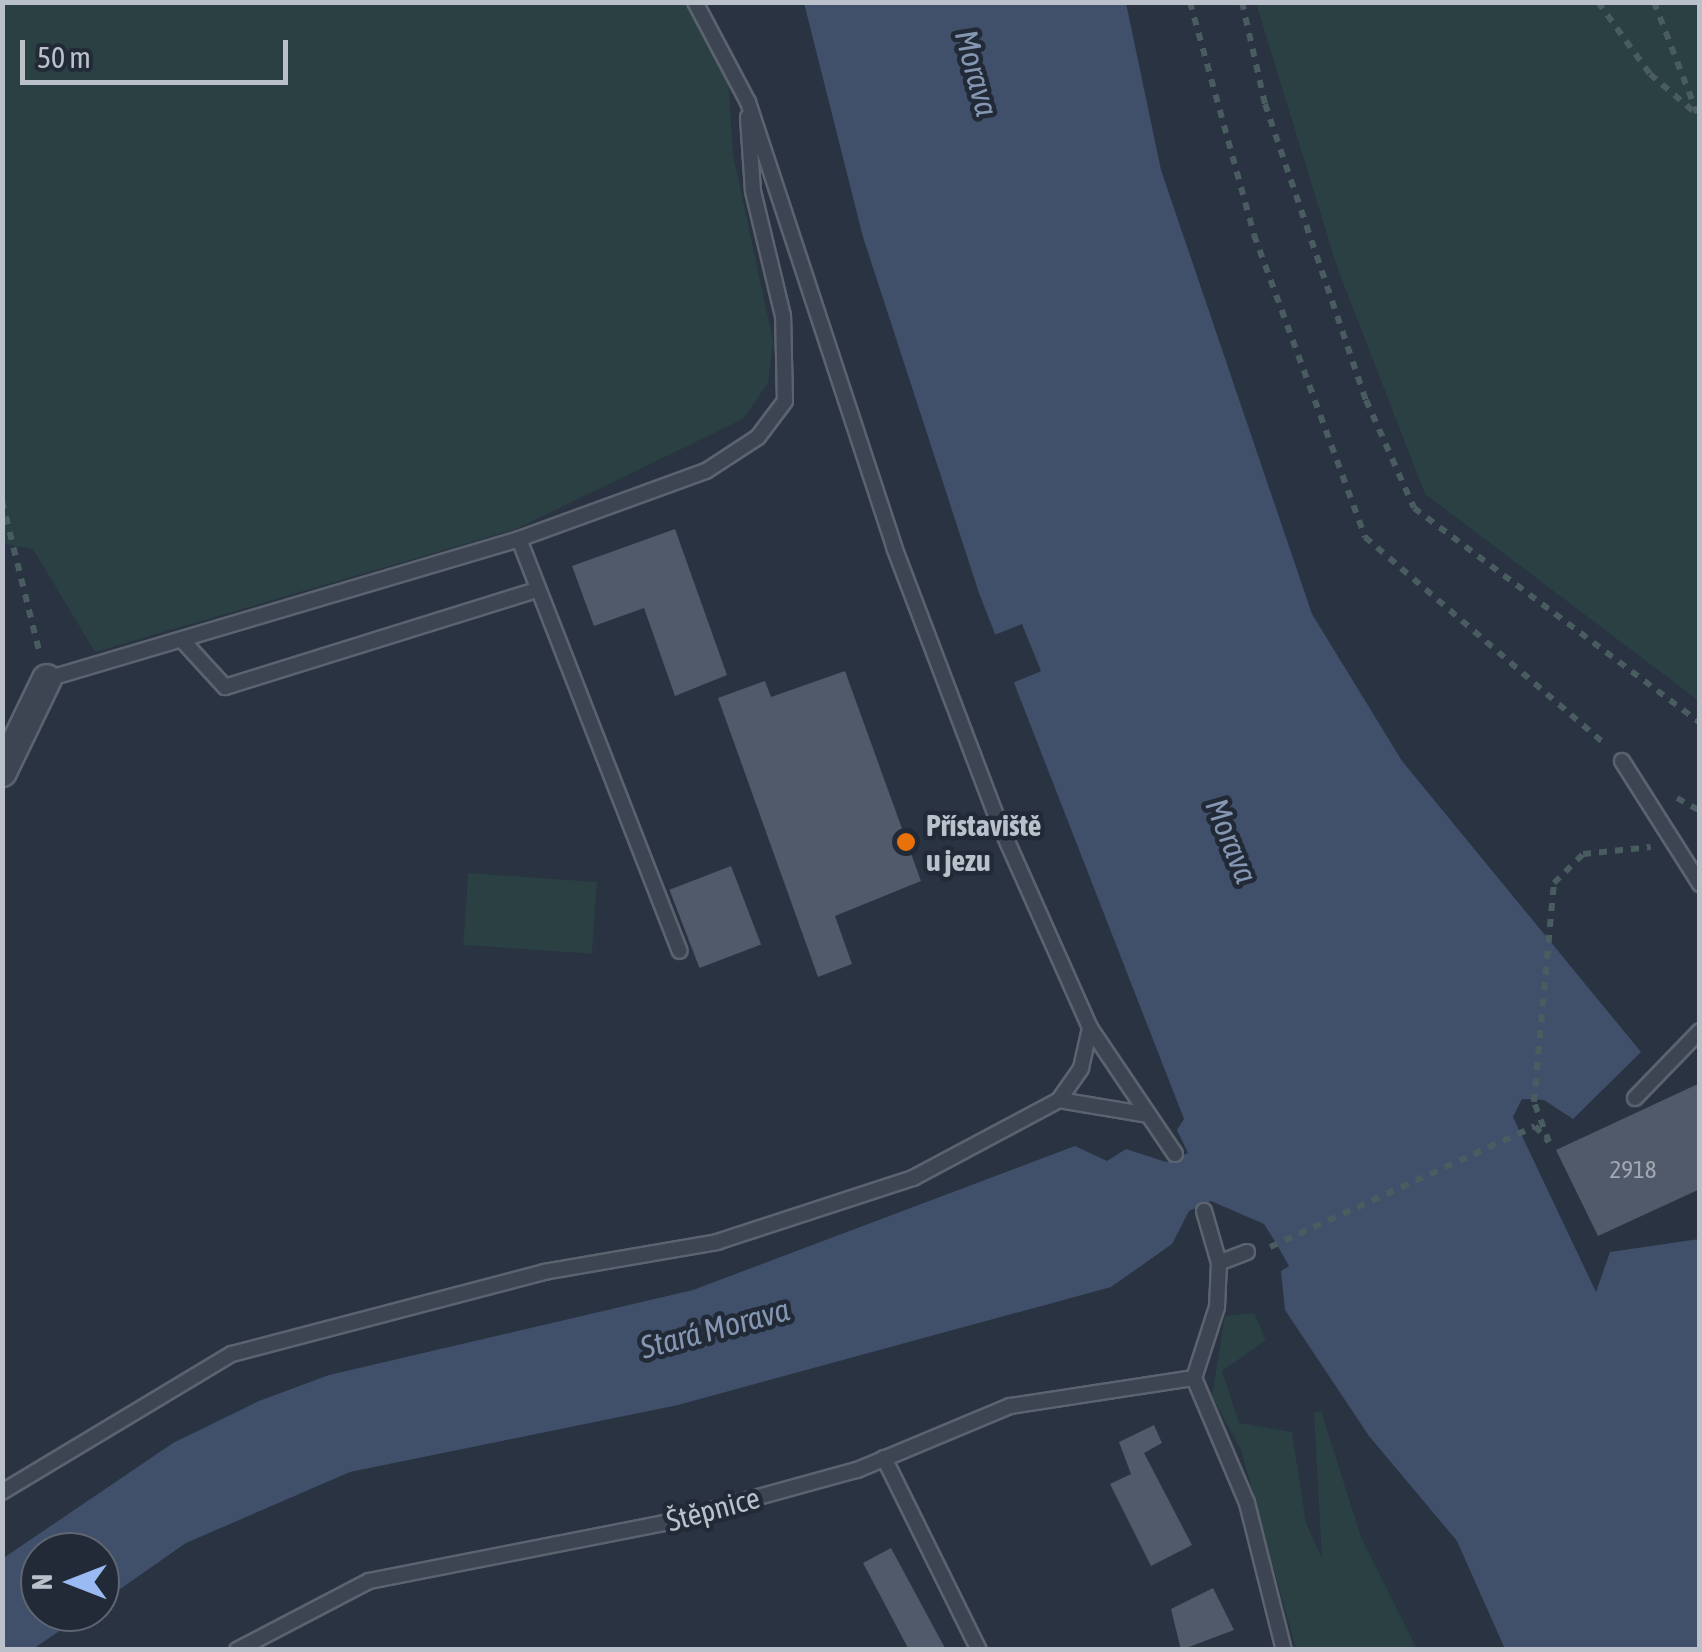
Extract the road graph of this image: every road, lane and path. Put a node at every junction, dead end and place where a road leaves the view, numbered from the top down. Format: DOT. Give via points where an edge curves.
graph roads {
  1 [pos="696,2"];
  2 [pos="1190,2"];
  3 [pos="1242,2"];
  4 [pos="1598,2"];
  5 [pos="1654,2"];
  6 [pos="748,102"];
  7 [pos="1699,116"];
  8 [pos="2,501"];
  9 [pos="519,539"];
  10 [pos="538,590"];
  11 [pos="182,640"];
  12 [pos="47,679"];
  13 [pos="1700,724"];
  14 [pos="1622,761"];
  15 [pos="2,772"];
  16 [pos="1670,846"];
  17 [pos="1700,884"];
  18 [pos="680,951"];
  19 [pos="1090,1028"];
  20 [pos="1700,1032"];
  21 [pos="1635,1098"];
  22 [pos="1059,1100"];
  23 [pos="1149,1114"];
  24 [pos="1175,1154"];
  25 [pos="1204,1211"];
  26 [pos="1247,1252"];
  27 [pos="1266,1256"];
  28 [pos="1218,1263"];
  29 [pos="1194,1378"];
  30 [pos="884,1458"];
  31 [pos="2,1492"];
  32 [pos="237,1650"];
  33 [pos="979,1650"];
  34 [pos="1284,1650"];
  1 -- 6 [label="lane"];
  2 -- 14 [label="path" via="1254,235 1365,537"];
  3 -- 13 [label="path" via="1264,104 1366,400 1414,508"];
  4 -- 7 [label="path" via="1642,64"];
  5 -- 7 [label="path"];
  6 -- 9 [label="lane" via="753,191 783,316 785,400 758,437 706,471"];
  6 -- 19 [label="lane" via="894,547"];
  8 -- 12 [label="path"];
  9 -- 10 [label="lane"];
  9 -- 11 [label="lane"];
  10 -- 11 [label="lane" via="225,688"];
  10 -- 18 [label="lane"];
  11 -- 12 [label="lane"];
  12 -- 15 [label="street"];
  14 -- 16 [label="lane"];
  16 -- 17 [label="lane"];
  16 -- 27 [label="path" via="1598,849 1563,868 1546,933 1534,1102 1549,1142 1535,1126"];
  19 -- 22 [label="lane" via="1081,1068"];
  19 -- 23 [label="lane"];
  20 -- 21 [label="lane"];
  22 -- 23 [label="lane"];
  22 -- 31 [label="lane" via="913,1178 717,1242 544,1272 232,1354"];
  23 -- 24 [label="lane"];
  25 -- 28 [label="lane"];
  26 -- 28 [label="lane"];
  28 -- 29 [label="lane" via="1218,1307"];
  29 -- 30 [label="lane, Štěpnice" via="1010,1406"];
  29 -- 34 [label="lane" via="1247,1504"];
  30 -- 32 [label="lane, Štěpnice" via="664,1523 368,1581"];
  30 -- 33 [label="lane"];
}
